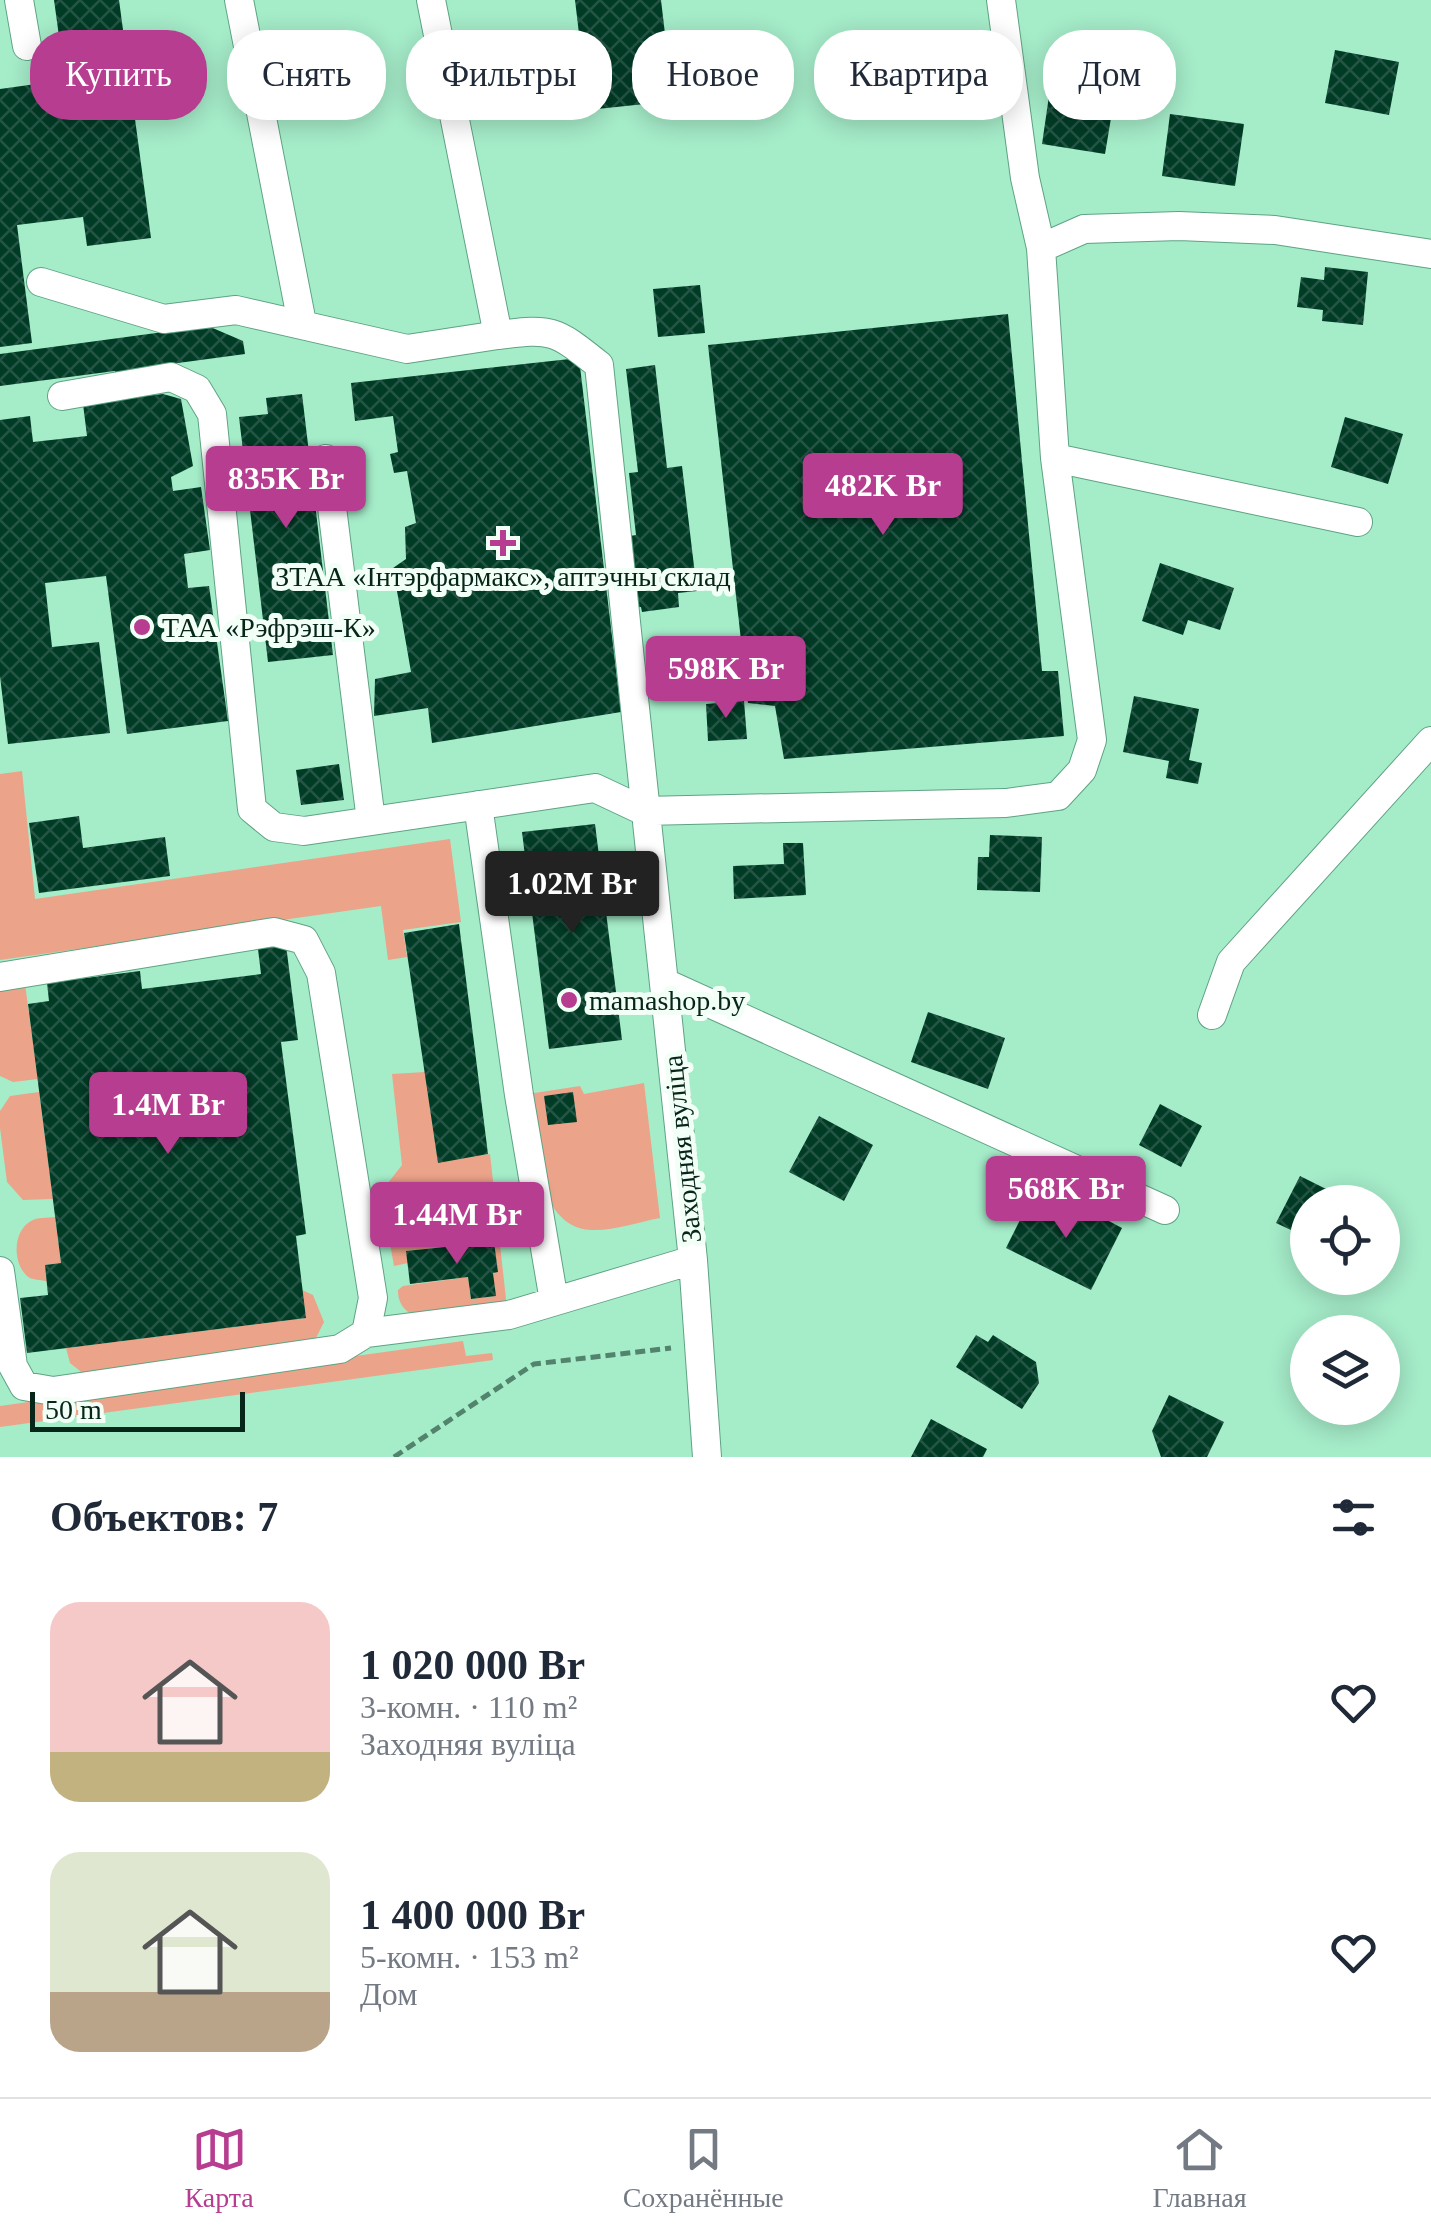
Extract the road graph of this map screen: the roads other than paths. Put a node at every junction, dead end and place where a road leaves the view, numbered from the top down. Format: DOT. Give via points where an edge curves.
graph roads {
  1 [pos="19,0"];
  2 [pos="239,0"];
  3 [pos="431,0"];
  4 [pos="1001,0"];
  5 [pos="27,46"];
  6 [pos="1041,248"];
  7 [pos="1431,254"];
  8 [pos="41,282"];
  9 [pos="302,323"];
  10 [pos="498,335"];
  11 [pos="62,396"];
  12 [pos="1055,458"];
  13 [pos="326,459"];
  14 [pos="1358,522"];
  15 [pos="1431,741"];
  16 [pos="478,805"];
  17 [pos="644,811"];
  18 [pos="371,821"];
  19 [pos="0,977"];
  20 [pos="666,983"];
  21 [pos="1212,1015"];
  22 [pos="1165,1210"];
  23 [pos="693,1260"];
  24 [pos="0,1270"];
  25 [pos="554,1301"];
  26 [pos="366,1333"];
  27 [pos="707,1457"];
  1 -- 5 [label="street"];
  2 -- 9 [label="street"];
  3 -- 10 [label="street"];
  4 -- 6 [label="street"];
  6 -- 7 [label="street" via="1084,229 1179,226 1275,230"];
  6 -- 12 [label="street"];
  8 -- 9 [label="street" via="164,318 236,310"];
  9 -- 10 [label="street" via="407,349"];
  10 -- 17 [label="street, Заходняя вуліца" via="542,330 599,365"];
  11 -- 18 [label="street" via="171,377 197,389 212,414 252,809 274,827 304,831"];
  12 -- 14 [label="street"];
  12 -- 17 [label="street" via="1092,740 1082,770 1058,796"];
  13 -- 18 [label="street"];
  15 -- 21 [label="street" via="1231,962"];
  16 -- 17 [label="street" via="596,788"];
  16 -- 18 [label="street"];
  16 -- 25 [label="street"];
  17 -- 20 [label="street, Заходняя вуліца"];
  19 -- 26 [label="street" via="274,932 304,940 320,973 368,1261 373,1298"];
  20 -- 22 [label="street"];
  20 -- 23 [label="street, Заходняя вуліца"];
  23 -- 25 [label="street"];
  23 -- 27 [label="street, Заходняя вуліца"];
  24 -- 26 [label="street" via="13,1366 24,1386 53,1391 340,1349"];
  25 -- 26 [label="street" via="509,1315"];
}
